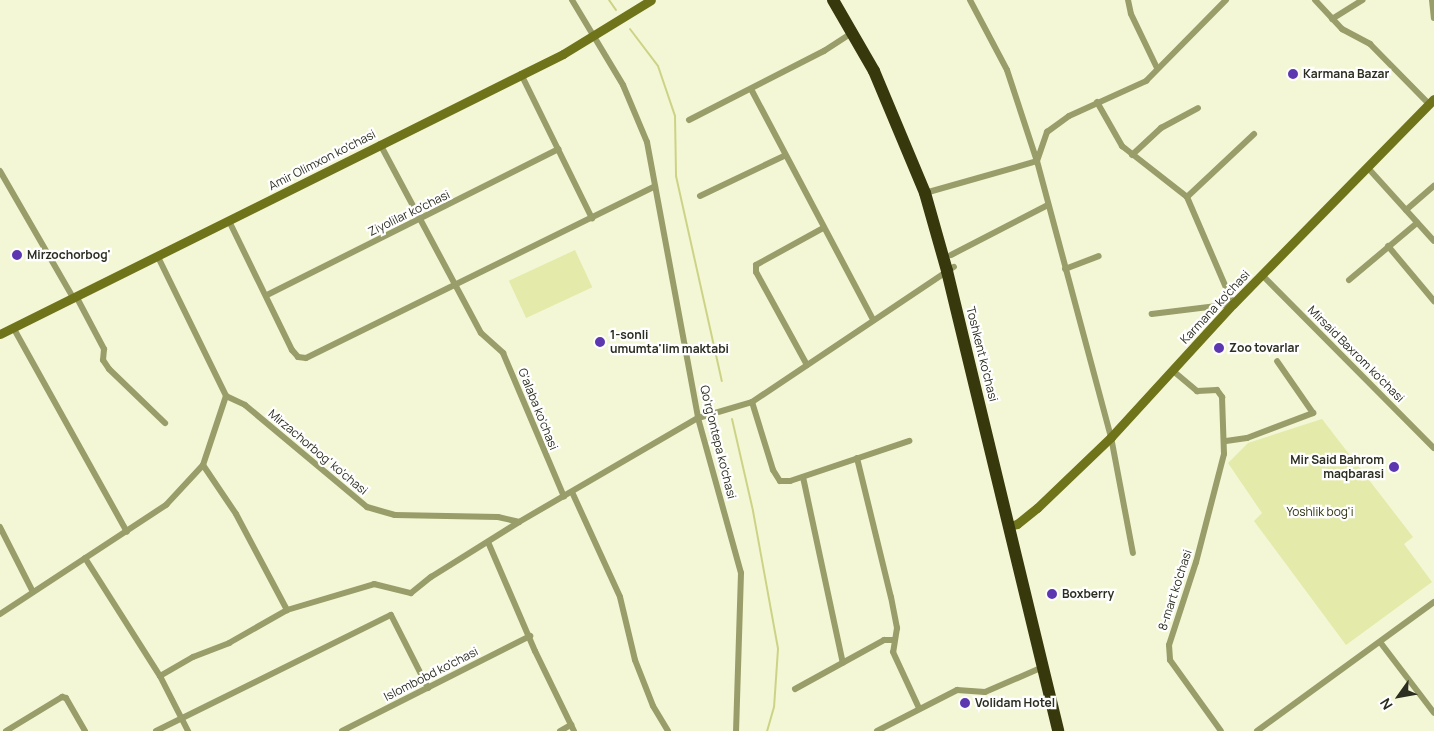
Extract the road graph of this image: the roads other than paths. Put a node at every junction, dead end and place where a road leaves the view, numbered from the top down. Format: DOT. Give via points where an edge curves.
graph roads {
  1 [pos="572,0"];
  2 [pos="650,0"];
  3 [pos="833,0"];
  4 [pos="842,0"];
  5 [pos="970,0"];
  6 [pos="1128,0"];
  7 [pos="1226,0"];
  8 [pos="1315,0"];
  9 [pos="1363,0"];
  10 [pos="1432,0"];
  11 [pos="1434,18"];
  12 [pos="1332,19"];
  13 [pos="852,33"];
  14 [pos="594,34"];
  15 [pos="1158,68"];
  16 [pos="522,74"];
  17 [pos="751,89"];
  18 [pos="1432,101"];
  19 [pos="1097,102"];
  20 [pos="1198,108"];
  21 [pos="689,120"];
  22 [pos="1254,134"];
  23 [pos="380,144"];
  24 [pos="559,149"];
  25 [pos="1132,155"];
  26 [pos="784,156"];
  27 [pos="1037,161"];
  28 [pos="1368,168"];
  29 [pos="0,171"];
  30 [pos="655,186"];
  31 [pos="1434,186"];
  32 [pos="929,192"];
  33 [pos="700,196"];
  34 [pos="1187,197"];
  35 [pos="1048,205"];
  36 [pos="1406,210"];
  37 [pos="592,218"];
  38 [pos="229,221"];
  39 [pos="419,221"];
  40 [pos="1417,223"];
  41 [pos="824,228"];
  42 [pos="1434,241"];
  43 [pos="1388,246"];
  44 [pos="1099,256"];
  45 [pos="158,257"];
  46 [pos="951,264"];
  47 [pos="1065,270"];
  48 [pos="1262,275"];
  49 [pos="1350,280"];
  50 [pos="454,284"];
  51 [pos="267,295"];
  52 [pos="75,298"];
  53 [pos="1434,301"];
  54 [pos="1233,304"];
  55 [pos="1152,314"];
  56 [pos="873,319"];
  57 [pos="14,328"];
  58 [pos="0,334"];
  59 [pos="1277,361"];
  60 [pos="807,365"];
  61 [pos="1172,370"];
  62 [pos="226,396"];
  63 [pos="752,402"];
  64 [pos="698,418"];
  65 [pos="165,423"];
  66 [pos="1110,437"];
  67 [pos="909,441"];
  68 [pos="1226,442"];
  69 [pos="1434,448"];
  70 [pos="857,458"];
  71 [pos="203,466"];
  72 [pos="802,477"];
  73 [pos="572,492"];
  74 [pos="564,497"];
  75 [pos="519,522"];
  76 [pos="1013,525"];
  77 [pos="0,528"];
  78 [pos="127,532"];
  79 [pos="488,542"];
  80 [pos="1133,553"];
  81 [pos="85,558"];
  82 [pos="32,590"];
  83 [pos="1434,602"];
  84 [pos="287,610"];
  85 [pos="0,614"];
  86 [pos="530,636"];
  87 [pos="894,640"];
  88 [pos="1380,642"];
  89 [pos="843,663"];
  90 [pos="1043,667"];
  91 [pos="160,676"];
  92 [pos="428,688"];
  93 [pos="795,689"];
  94 [pos="919,708"];
  95 [pos="1434,712"];
  96 [pos="181,719"];
  97 [pos="572,728"];
  98 [pos="6,731"];
  99 [pos="85,731"];
  100 [pos="156,731"];
  101 [pos="188,731"];
  102 [pos="342,731"];
  103 [pos="560,731"];
  104 [pos="668,731"];
  105 [pos="736,731"];
  106 [pos="877,731"];
  107 [pos="1058,731"];
  108 [pos="1066,731"];
  109 [pos="1221,731"];
  110 [pos="1257,731"];
  1 -- 14 [label="street, Qo'rg'ontepa ko'chasi"];
  2 -- 14 [label="street, Amir Olimxon ko'chasi"];
  3 -- 13 [label="highway, Toshkent ko'chasi"];
  4 -- 32 [label="highway, Toshkent ko'chasi" via="880,68 909,130"];
  5 -- 27 [label="street" via="1007,70"];
  6 -- 15 [label="street" via="1131,14"];
  7 -- 15 [label="street"];
  8 -- 12 [label="street"];
  9 -- 12 [label="street"];
  10 -- 11 [label="street"];
  12 -- 18 [label="street" via="1342,29 1370,44"];
  13 -- 17 [label="street"];
  13 -- 32 [label="highway, Toshkent ko'chasi" via="874,71"];
  14 -- 16 [label="street, Amir Olimxon ko'chasi"];
  14 -- 30 [label="street, Qo'rg'ontepa ko'chasi" via="623,85 647,142"];
  15 -- 19 [label="street" via="1146,81"];
  16 -- 23 [label="street, Amir Olimxon ko'chasi"];
  16 -- 24 [label="street"];
  17 -- 21 [label="street"];
  17 -- 26 [label="street"];
  18 -- 28 [label="street, Karmana ko'chasi"];
  19 -- 25 [label="street" via="1110,130"];
  19 -- 27 [label="street" via="1047,132"];
  20 -- 25 [label="street" via="1161,128"];
  22 -- 34 [label="street"];
  23 -- 38 [label="street, Amir Olimxon ko'chasi"];
  23 -- 39 [label="street, G'alaba ko'chasi"];
  24 -- 37 [label="street"];
  24 -- 39 [label="street, Ziyolilar ko'chasi"];
  25 -- 34 [label="street"];
  26 -- 33 [label="street"];
  26 -- 41 [label="street"];
  27 -- 32 [label="street"];
  27 -- 35 [label="street"];
  28 -- 36 [label="street"];
  28 -- 48 [label="street, Karmana ko'chasi"];
  29 -- 52 [label="street"];
  30 -- 37 [label="street"];
  30 -- 64 [label="street, Qo'rg'ontepa ko'chasi"];
  31 -- 36 [label="street"];
  32 -- 46 [label="highway, Toshkent ko'chasi"];
  34 -- 54 [label="street"];
  35 -- 46 [label="street"];
  35 -- 47 [label="street"];
  36 -- 40 [label="street"];
  37 -- 50 [label="street"];
  38 -- 45 [label="street, Amir Olimxon ko'chasi"];
  38 -- 51 [label="street"];
  39 -- 50 [label="street, G'alaba ko'chasi"];
  39 -- 51 [label="street, Ziyolilar ko'chasi"];
  40 -- 42 [label="street"];
  40 -- 43 [label="street"];
  41 -- 56 [label="street"];
  41 -- 60 [label="street" via="756,265 756,272"];
  43 -- 49 [label="street"];
  43 -- 53 [label="street"];
  44 -- 47 [label="street"];
  45 -- 52 [label="street, Amir Olimxon ko'chasi"];
  45 -- 62 [label="street"];
  46 -- 56 [label="street"];
  46 -- 76 [label="highway, Toshkent ko'chasi"];
  47 -- 66 [label="street"];
  48 -- 54 [label="street, Karmana ko'chasi"];
  48 -- 69 [label="street, Mirsaid Baxrom ko'chasi"];
  50 -- 51 [label="street" via="306,358 298,357"];
  50 -- 74 [label="street, G'alaba ko'chasi" via="481,333 503,353"];
  52 -- 57 [label="street, Amir Olimxon ko'chasi"];
  52 -- 65 [label="street" via="104,350 103,360 109,370"];
  54 -- 55 [label="street"];
  54 -- 61 [label="street, Karmana ko'chasi"];
  56 -- 60 [label="street"];
  57 -- 58 [label="street, Amir Olimxon ko'chasi"];
  57 -- 78 [label="street"];
  59 -- 68 [label="street" via="1313,413 1247,438"];
  60 -- 63 [label="street"];
  61 -- 66 [label="street, Karmana ko'chasi"];
  61 -- 68 [label="street, 8-mart ko'chasi" via="1197,391 1217,390 1222,397"];
  62 -- 71 [label="street"];
  62 -- 75 [label="street, Mirzachorbog' ko'chasi" via="245,405 367,507 395,516 498,517"];
  63 -- 64 [label="street"];
  63 -- 72 [label="street" via="773,470 780,481"];
  64 -- 73 [label="street"];
  64 -- 105 [label="street, Qo'rg'ontepa ko'chasi" via="741,573"];
  66 -- 76 [label="street, Karmana ko'chasi"];
  66 -- 80 [label="street"];
  67 -- 70 [label="street"];
  68 -- 109 [label="street, 8-mart ko'chasi" via="1196,562 1169,645 1170,660"];
  70 -- 72 [label="street"];
  70 -- 87 [label="street" via="892,597 897,628"];
  71 -- 78 [label="street" via="166,504"];
  71 -- 84 [label="street" via="236,514"];
  72 -- 89 [label="street"];
  73 -- 74 [label="street"];
  73 -- 104 [label="street" via="608,566 620,597 635,660 653,706"];
  74 -- 75 [label="street"];
  75 -- 79 [label="street"];
  76 -- 90 [label="highway, Toshkent ko'chasi"];
  76 -- 108 [label="highway, Toshkent ko'chasi"];
  77 -- 82 [label="street"];
  78 -- 81 [label="street"];
  79 -- 84 [label="street" via="430,576 411,593 374,584"];
  79 -- 86 [label="street"];
  81 -- 82 [label="street"];
  81 -- 91 [label="street"];
  82 -- 85 [label="street"];
  83 -- 88 [label="street"];
  84 -- 91 [label="street" via="229,643 193,657"];
  86 -- 92 [label="street, Islombobd ko'chasi"];
  86 -- 97 [label="street"];
  87 -- 89 [label="street" via="884,640"];
  87 -- 94 [label="street" via="893,652"];
  88 -- 95 [label="street"];
  88 -- 110 [label="street"];
  89 -- 93 [label="street"];
  90 -- 94 [label="street" via="985,692 957,690"];
  90 -- 107 [label="highway, Toshkent ko'chasi"];
  91 -- 96 [label="street"];
  92 -- 96 [label="street" via="391,615"];
  92 -- 102 [label="street, Islombobd ko'chasi"];
  94 -- 106 [label="street"];
  96 -- 100 [label="street"];
  96 -- 101 [label="street"];
  97 -- 103 [label="street"];
  98 -- 99 [label="street" via="62,696"];
}
